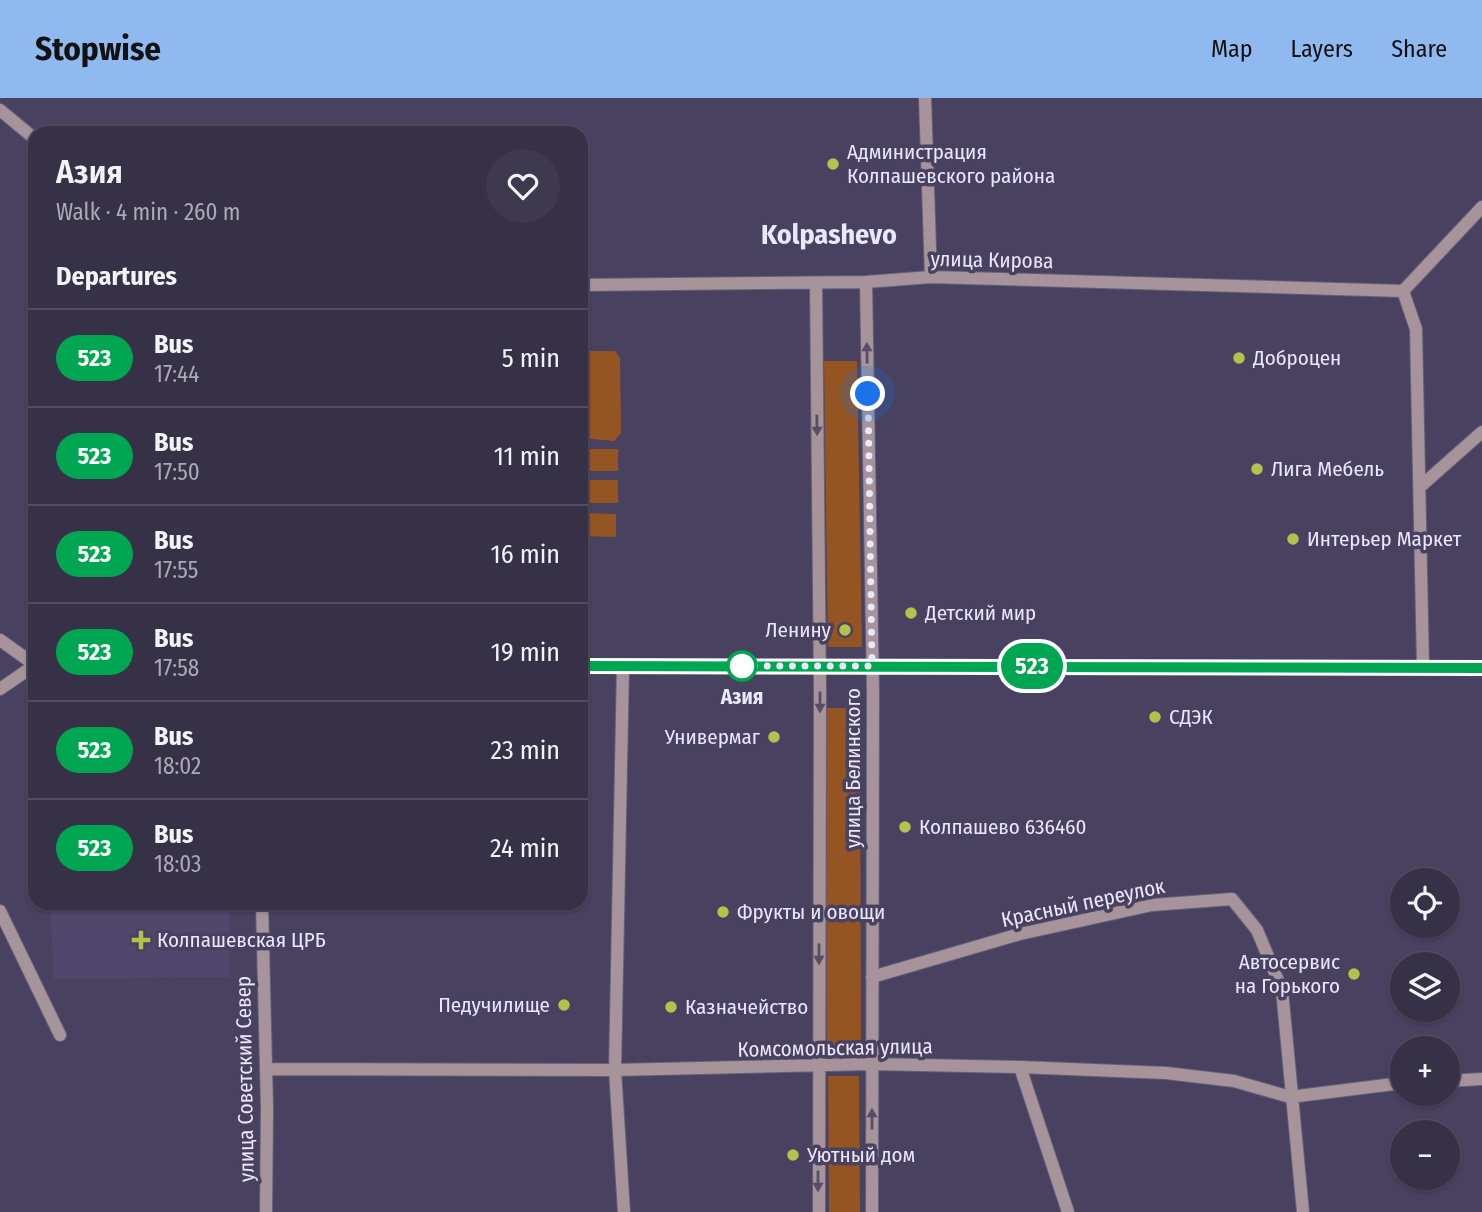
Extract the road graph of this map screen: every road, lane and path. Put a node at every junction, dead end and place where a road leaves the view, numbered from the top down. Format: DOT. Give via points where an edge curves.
graph roads {
  1 [pos="925,98"];
  2 [pos="0,110"];
  3 [pos="28,133"];
  4 [pos="1482,207"];
  5 [pos="931,277"];
  6 [pos="866,282"];
  7 [pos="816,283"];
  8 [pos="588,285"];
  9 [pos="1403,291"];
  10 [pos="1482,432"];
  11 [pos="1421,486"];
  12 [pos="0,640"];
  13 [pos="28,660"];
  14 [pos="588,666"];
  15 [pos="624,666"];
  16 [pos="820,666"];
  17 [pos="872,666"];
  18 [pos="1423,667"];
  19 [pos="1482,668"];
  20 [pos="28,670"];
  21 [pos="0,689"];
  22 [pos="262,910"];
  23 [pos="0,911"];
  24 [pos="872,977"];
  25 [pos="60,1035"];
  26 [pos="871,1064"];
  27 [pos="818,1066"];
  28 [pos="1020,1067"];
  29 [pos="266,1069"];
  30 [pos="615,1070"];
  31 [pos="1482,1079"];
  32 [pos="1460,1080"];
  33 [pos="1390,1084"];
  34 [pos="1290,1097"];
  35 [pos="266,1212"];
  36 [pos="624,1212"];
  37 [pos="818,1212"];
  38 [pos="872,1212"];
  39 [pos="1068,1212"];
  40 [pos="1303,1212"];
  1 -- 5 [label="street"];
  2 -- 3 [label="street"];
  4 -- 9 [label="street"];
  5 -- 6 [label="street, улица Кирова"];
  5 -- 9 [label="street, улица Кирова"];
  6 -- 7 [label="street, улица Кирова"];
  17 -- 6 [label="street, улица Белинского, one-way"];
  7 -- 8 [label="street, улица Кирова"];
  7 -- 16 [label="street, улица Белинского, one-way"];
  9 -- 11 [label="street" via="1416,329"];
  10 -- 11 [label="street"];
  11 -- 18 [label="street"];
  12 -- 13 [label="street"];
  14 -- 15 [label="street"];
  15 -- 16 [label="street"];
  15 -- 30 [label="street"];
  16 -- 17 [label="street"];
  16 -- 27 [label="street, улица Белинского, one-way"];
  17 -- 18 [label="street"];
  17 -- 24 [label="street, улица Белинского"];
  18 -- 19 [label="street"];
  20 -- 21 [label="street"];
  22 -- 29 [label="street, улица Советский Север"];
  23 -- 25 [label="street"];
  24 -- 26 [label="street, улица Белинского"];
  24 -- 34 [label="street, Красный переулок" via="1020,934 1138,908 1232,899 1256,930 1282,990"];
  26 -- 27 [label="street, Комсомольская улица"];
  26 -- 28 [label="street, Комсомольская улица"];
  38 -- 26 [label="street, улица Белинского, one-way"];
  27 -- 30 [label="street, Комсомольская улица"];
  27 -- 37 [label="street, улица Белинского, one-way"];
  28 -- 34 [label="street, Комсомольская улица" via="1166,1073 1234,1082"];
  28 -- 39 [label="street"];
  29 -- 30 [label="street, Комсомольская улица"];
  29 -- 35 [label="street, улица Советский Север"];
  30 -- 36 [label="street"];
  31 -- 32 [label="street"];
  33 -- 34 [label="street, Комсомольская улица"];
  34 -- 40 [label="street, Красный переулок"];
}
